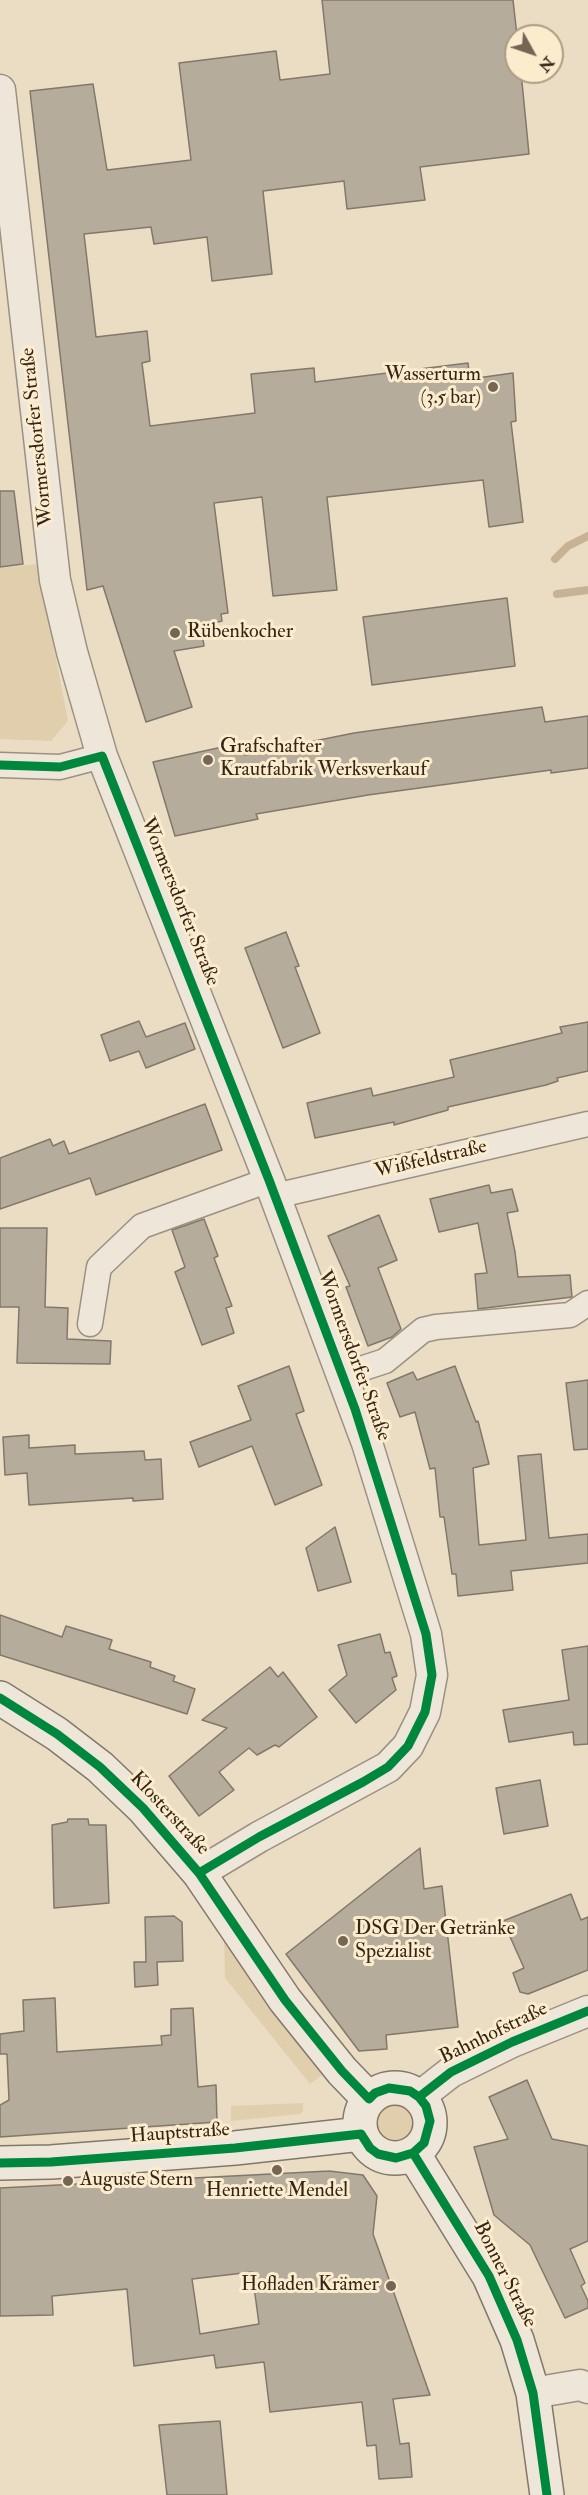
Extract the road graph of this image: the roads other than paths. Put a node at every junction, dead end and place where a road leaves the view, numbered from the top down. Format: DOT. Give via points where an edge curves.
graph roads {
  1 [pos="0,90"];
  2 [pos="9,249"];
  3 [pos="102,756"];
  4 [pos="0,765"];
  5 [pos="588,1124"];
  6 [pos="272,1188"];
  7 [pos="588,1303"];
  8 [pos="90,1324"];
  9 [pos="342,1375"];
  10 [pos="0,1698"];
  11 [pos="199,1873"];
  12 [pos="588,2011"];
  13 [pos="419,2097"];
  14 [pos="369,2099"];
  15 [pos="361,2134"];
  16 [pos="413,2153"];
  17 [pos="0,2163"];
  18 [pos="588,2388"];
  19 [pos="534,2393"];
  20 [pos="547,2495"];
  1 -- 2 [label="street, Wormersdorfer Straße"];
  2 -- 3 [label="street, Wormersdorfer Straße" via="55,580"];
  3 -- 4 [label="street" via="60,767"];
  3 -- 6 [label="street, Wormersdorfer Straße"];
  5 -- 6 [label="street, Wißfeldstraße"];
  6 -- 8 [label="street" via="142,1226 99,1267"];
  6 -- 9 [label="street, Wormersdorfer Straße"];
  7 -- 9 [label="street, Wormersdorfer Straße" via="570,1315 423,1330 385,1361"];
  9 -- 11 [label="street, Wormersdorfer Straße" via="368,1443 426,1634 432,1675 425,1712 408,1746 388,1767"];
  10 -- 11 [label="main road, Klosterstraße" via="100,1767 143,1808"];
  11 -- 14 [label="main road, Klosterstraße" via="285,2000"];
  12 -- 13 [label="street, Bahnhofstraße" via="451,2072"];
  13 -- 14 [label="main road" via="396,2087 375,2093"];
  13 -- 16 [label="main road" via="429,2113 430,2128 424,2143"];
  14 -- 15 [label="main road" via="360,2115"];
  15 -- 16 [label="main road" via="378,2154 396,2158"];
  15 -- 17 [label="main road, Hauptstraße" via="235,2148"];
  16 -- 19 [label="main road, Bonner Straße" via="489,2276 517,2340"];
  18 -- 19 [label="street" via="580,2385"];
  19 -- 20 [label="main road, Bonner Straße"];
}
